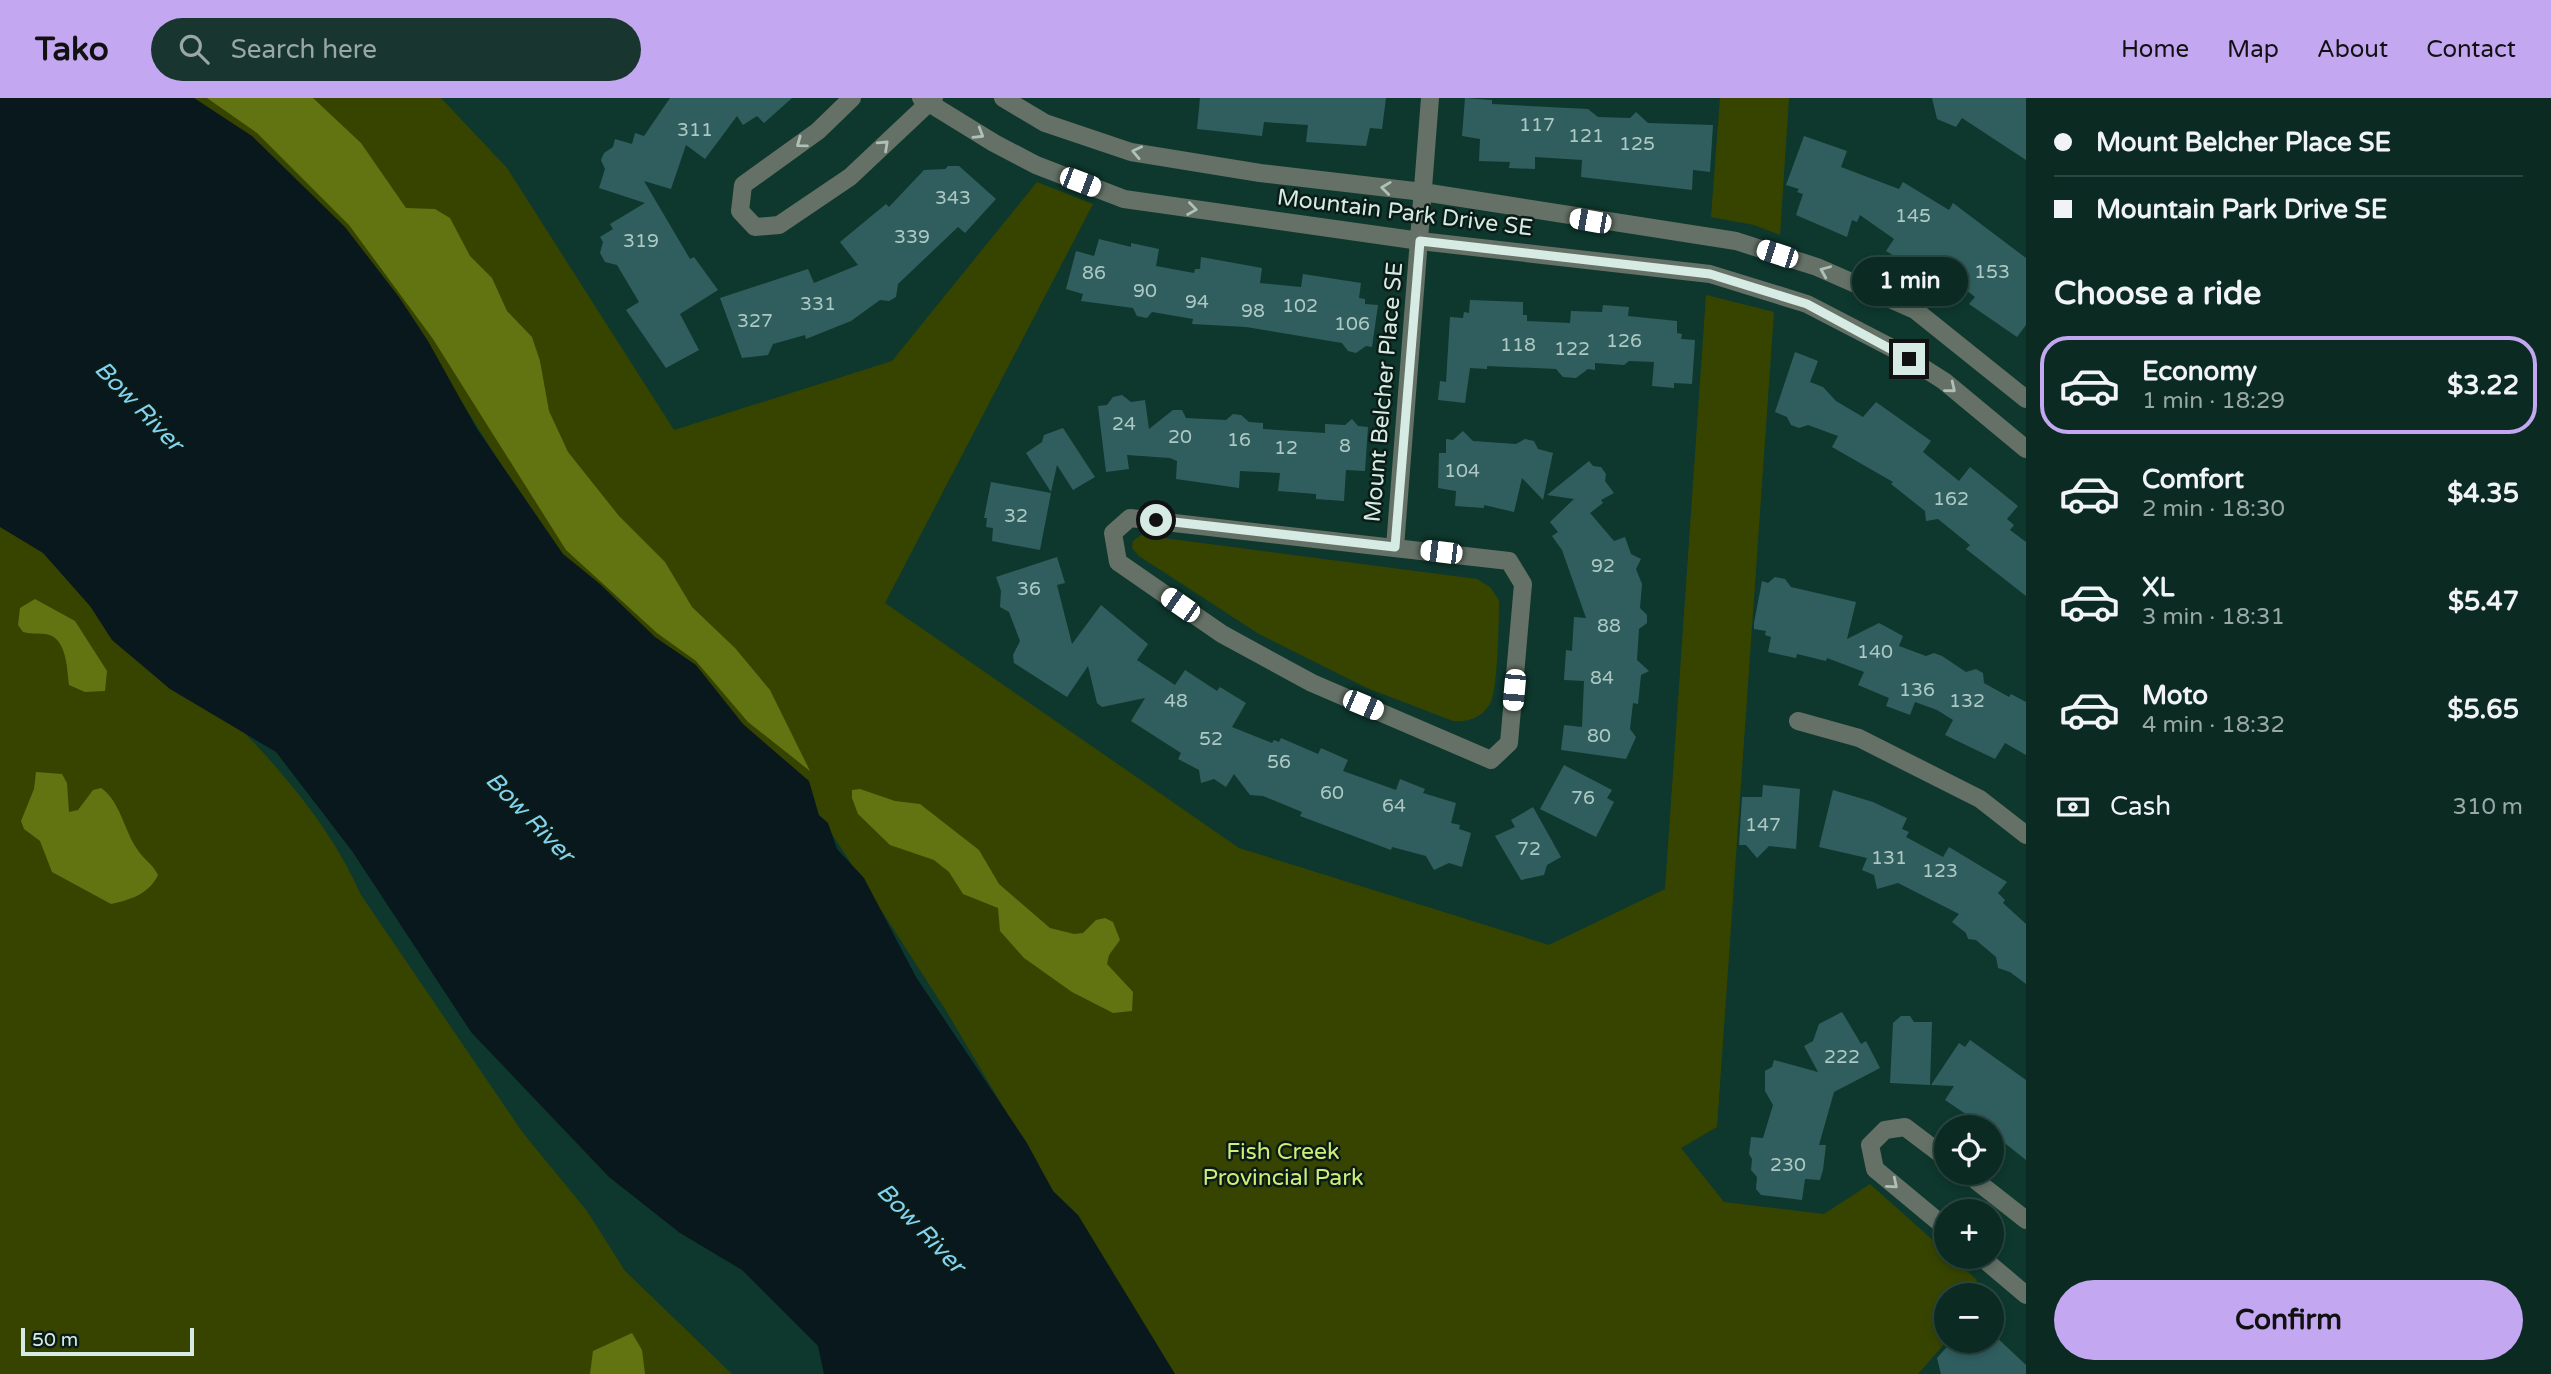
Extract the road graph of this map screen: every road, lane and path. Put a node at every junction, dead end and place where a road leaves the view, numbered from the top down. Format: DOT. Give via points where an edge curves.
graph roads {
  1 [pos="852,98"];
  2 [pos="1003,98"];
  3 [pos="1430,98"];
  4 [pos="928,100"];
  5 [pos="1423,192"];
  6 [pos="1420,241"];
  7 [pos="2026,399"];
  8 [pos="2026,449"];
  9 [pos="1395,547"];
  10 [pos="1798,721"];
  11 [pos="2026,835"];
  12 [pos="1934,1149"];
  13 [pos="1982,1185"];
  14 [pos="1934,1218"];
  15 [pos="2026,1220"];
  16 [pos="1998,1269"];
  17 [pos="2023,1287"];
  1 -- 4 [label="street, one-way" via="818,131 743,186 740,211 755,228 779,225 849,177"];
  5 -- 2 [label="street, Mountain Park Drive SE, one-way" via="1132,152 1045,123"];
  3 -- 5 [label="street, Mount Belcher Place SE"];
  4 -- 6 [label="street, Mountain Park Drive SE, one-way" via="1036,165 1124,199"];
  5 -- 6 [label="street, Mount Belcher Place SE"];
  7 -- 5 [label="street, Mountain Park Drive SE, one-way" via="1915,310 1818,267 1736,242"];
  6 -- 8 [label="street, Mountain Park Drive SE, one-way" via="1710,274 1807,304 1944,381"];
  6 -- 9 [label="street, Mount Belcher Place SE"];
  9 -- 9 [label="street, Mount Belcher Place SE" via="1130,518 1113,533 1118,562 1222,634 1312,683 1491,760 1509,743 1523,584 1509,561"];
  10 -- 11 [label="street" via="1859,738 1980,799"];
  12 -- 14 [label="street, one-way" via="1905,1126 1885,1130 1870,1145 1875,1170"];
  13 -- 15 [label="street"];
  16 -- 17 [label="street"];
}
